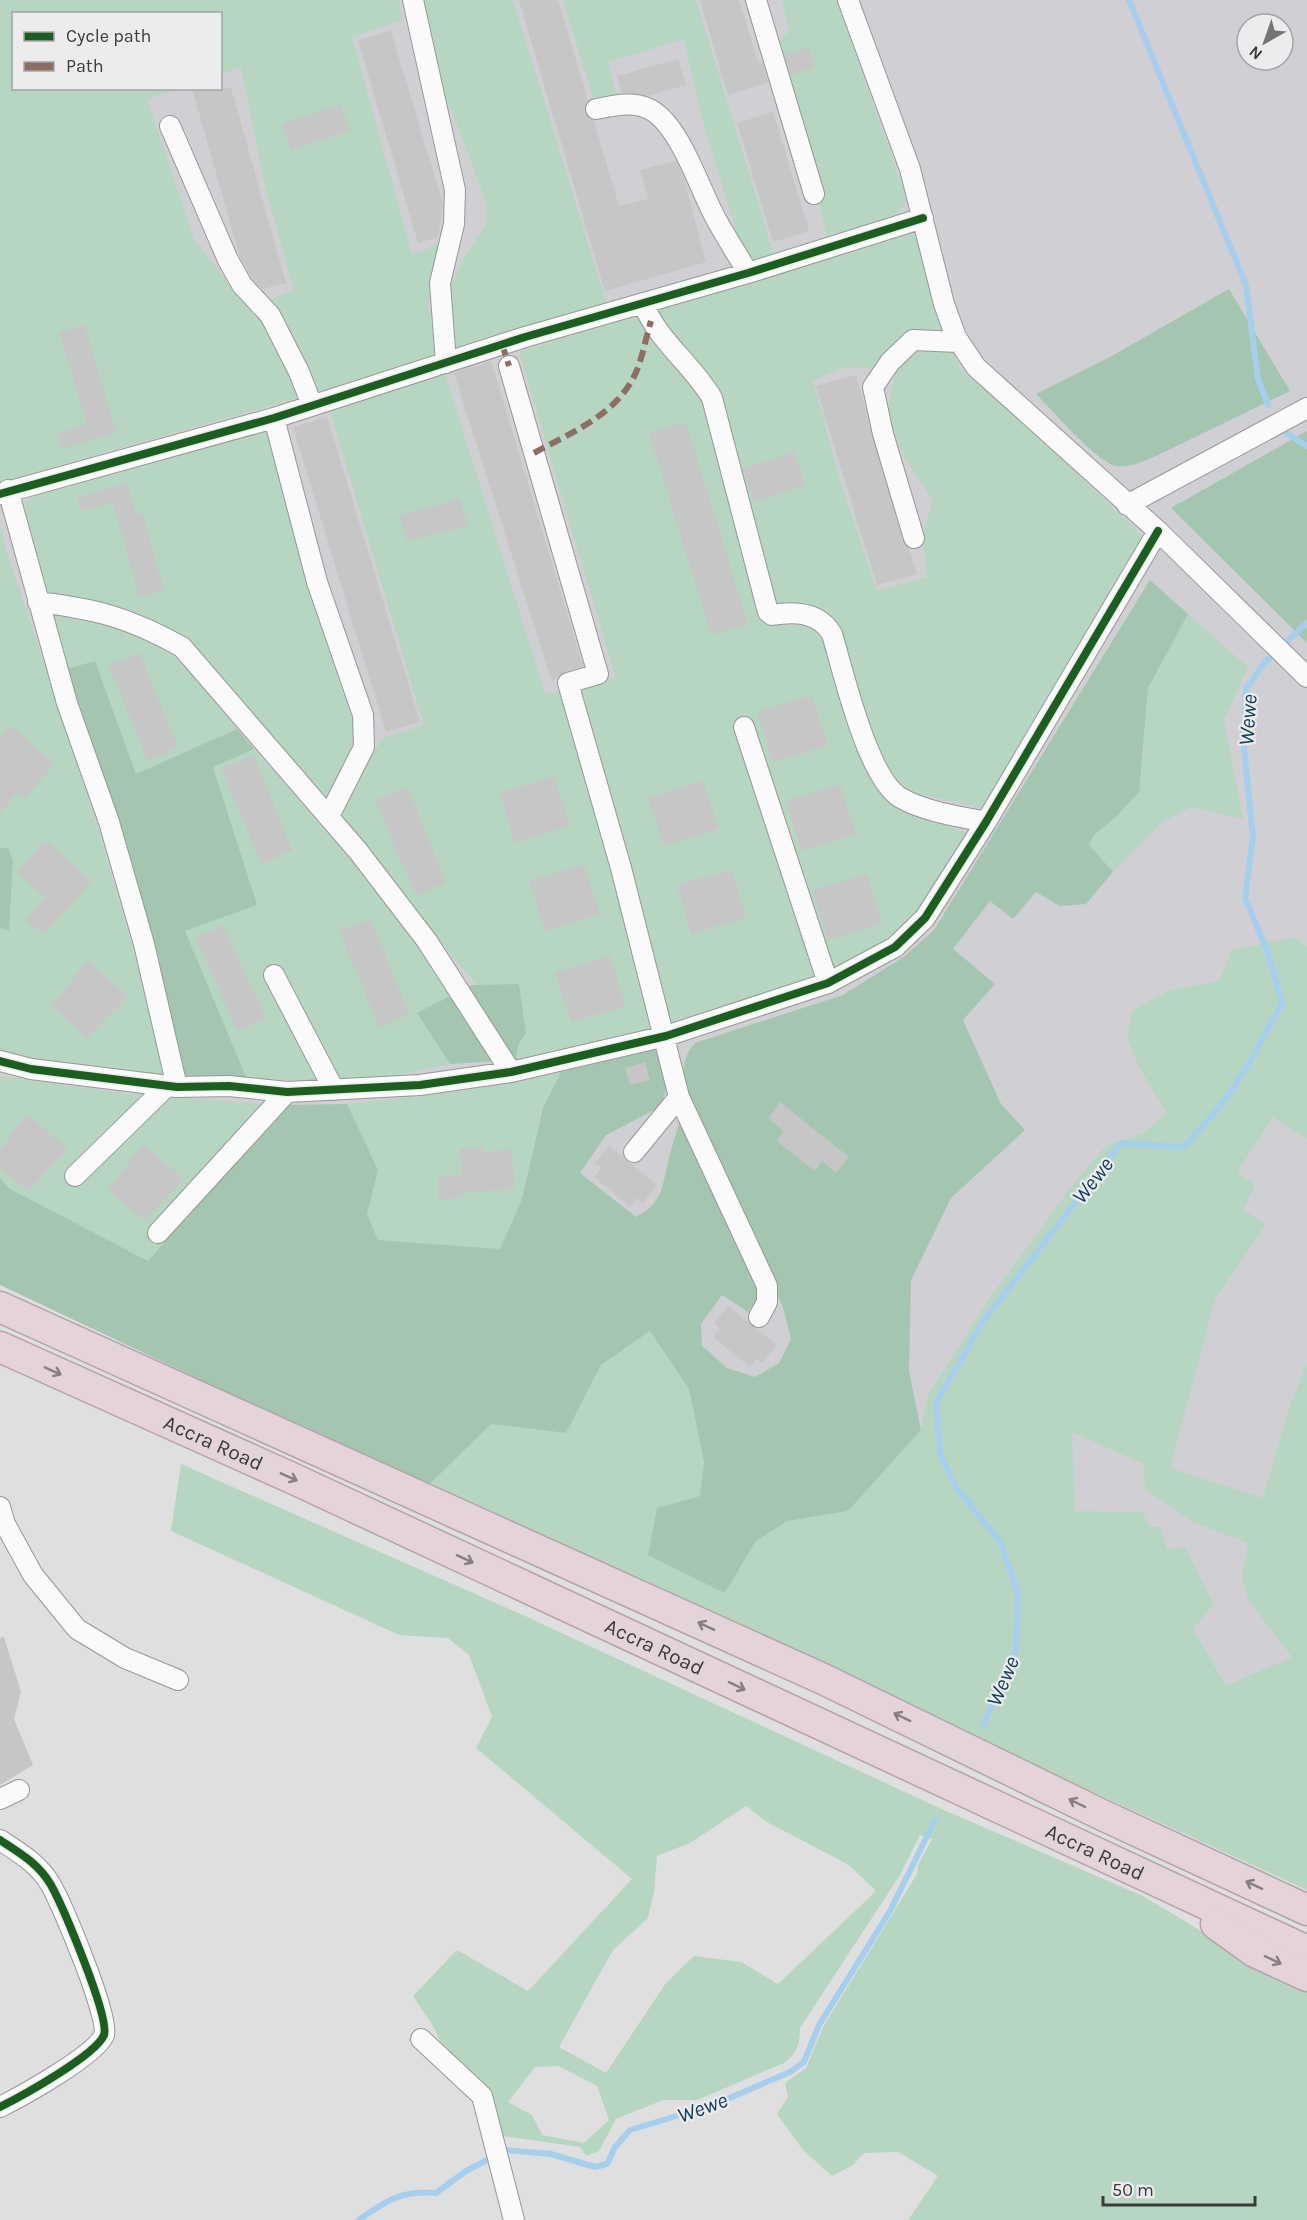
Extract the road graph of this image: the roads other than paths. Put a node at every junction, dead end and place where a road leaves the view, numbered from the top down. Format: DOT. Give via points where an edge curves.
graph roads {
  1 [pos="413,0"];
  2 [pos="756,0"];
  3 [pos="848,0"];
  4 [pos="596,109"];
  5 [pos="171,126"];
  6 [pos="814,194"];
  7 [pos="923,218"];
  8 [pos="748,273"];
  9 [pos="643,303"];
  10 [pos="959,342"];
  11 [pos="446,363"];
  12 [pos="510,366"];
  13 [pos="312,405"];
  14 [pos="1307,408"];
  15 [pos="274,418"];
  16 [pos="4,492"];
  17 [pos="1127,505"];
  18 [pos="1158,531"];
  19 [pos="914,538"];
  20 [pos="38,602"];
  21 [pos="1307,677"];
  22 [pos="744,727"];
  23 [pos="329,816"];
  24 [pos="986,822"];
  25 [pos="274,975"];
  26 [pos="828,983"];
  27 [pos="666,1036"];
  28 [pos="0,1061"];
  29 [pos="511,1072"];
  30 [pos="172,1087"];
  31 [pos="334,1090"];
  32 [pos="287,1092"];
  33 [pos="679,1097"];
  34 [pos="634,1152"];
  35 [pos="75,1176"];
  36 [pos="158,1233"];
  37 [pos="0,1306"];
  38 [pos="759,1317"];
  39 [pos="0,1347"];
  40 [pos="0,1507"];
  41 [pos="178,1680"];
  42 [pos="19,1790"];
  43 [pos="0,1799"];
  44 [pos="0,1840"];
  45 [pos="1155,1881"];
  46 [pos="1307,1910"];
  47 [pos="1307,1952"];
  48 [pos="1307,1976"];
  49 [pos="421,2039"];
  50 [pos="0,2107"];
  51 [pos="514,2220"];
  1 -- 11 [label="street" via="454,190 454,224 440,283"];
  2 -- 6 [label="street"];
  3 -- 7 [label="street" via="910,169"];
  4 -- 8 [label="street" via="625,104 647,108 660,117 684,150 714,216"];
  5 -- 13 [label="street" via="228,260 242,285 270,315"];
  7 -- 8 [label="street"];
  7 -- 10 [label="street" via="944,304"];
  8 -- 9 [label="street"];
  9 -- 11 [label="street"];
  9 -- 24 [label="street" via="651,321 712,398 768,612 803,614 825,623 832,633 872,762 899,797"];
  10 -- 17 [label="street" via="976,368"];
  10 -- 19 [label="street" via="913,340 890,362 873,387"];
  11 -- 13 [label="street"];
  12 -- 27 [label="street" via="598,674 568,683"];
  13 -- 15 [label="street"];
  14 -- 17 [label="street"];
  15 -- 16 [label="street"];
  15 -- 23 [label="street" via="317,582 363,715 364,747"];
  16 -- 20 [label="street"];
  17 -- 18 [label="street"];
  18 -- 21 [label="street"];
  18 -- 24 [label="street"];
  20 -- 23 [label="street" via="89,608 144,626 182,646"];
  20 -- 30 [label="street" via="141,933"];
  22 -- 26 [label="street"];
  23 -- 29 [label="street" via="427,941"];
  24 -- 26 [label="street" via="925,918 895,946"];
  25 -- 31 [label="street"];
  26 -- 27 [label="street"];
  27 -- 29 [label="street"];
  27 -- 33 [label="street"];
  28 -- 30 [label="street" via="31,1070"];
  29 -- 31 [label="street"];
  30 -- 32 [label="street" via="229,1086"];
  30 -- 35 [label="street"];
  31 -- 32 [label="street"];
  32 -- 36 [label="street"];
  33 -- 34 [label="street"];
  33 -- 38 [label="street" via="767,1286 767,1302"];
  46 -- 37 [label="highway, Accra Road, one-way" via="823,1679"];
  39 -- 45 [label="highway, Accra Road, one-way" via="294,1479"];
  40 -- 41 [label="street" via="33,1575 77,1629 125,1658"];
  42 -- 43 [label="street"];
  44 -- 50 [label="street" via="31,1859 51,1884 93,1983 105,2034 90,2052"];
  45 -- 47 [label="highway, Accra Road"];
  45 -- 48 [label="highway, one-way" via="1255,1952"];
  49 -- 51 [label="street" via="482,2096"];
}
